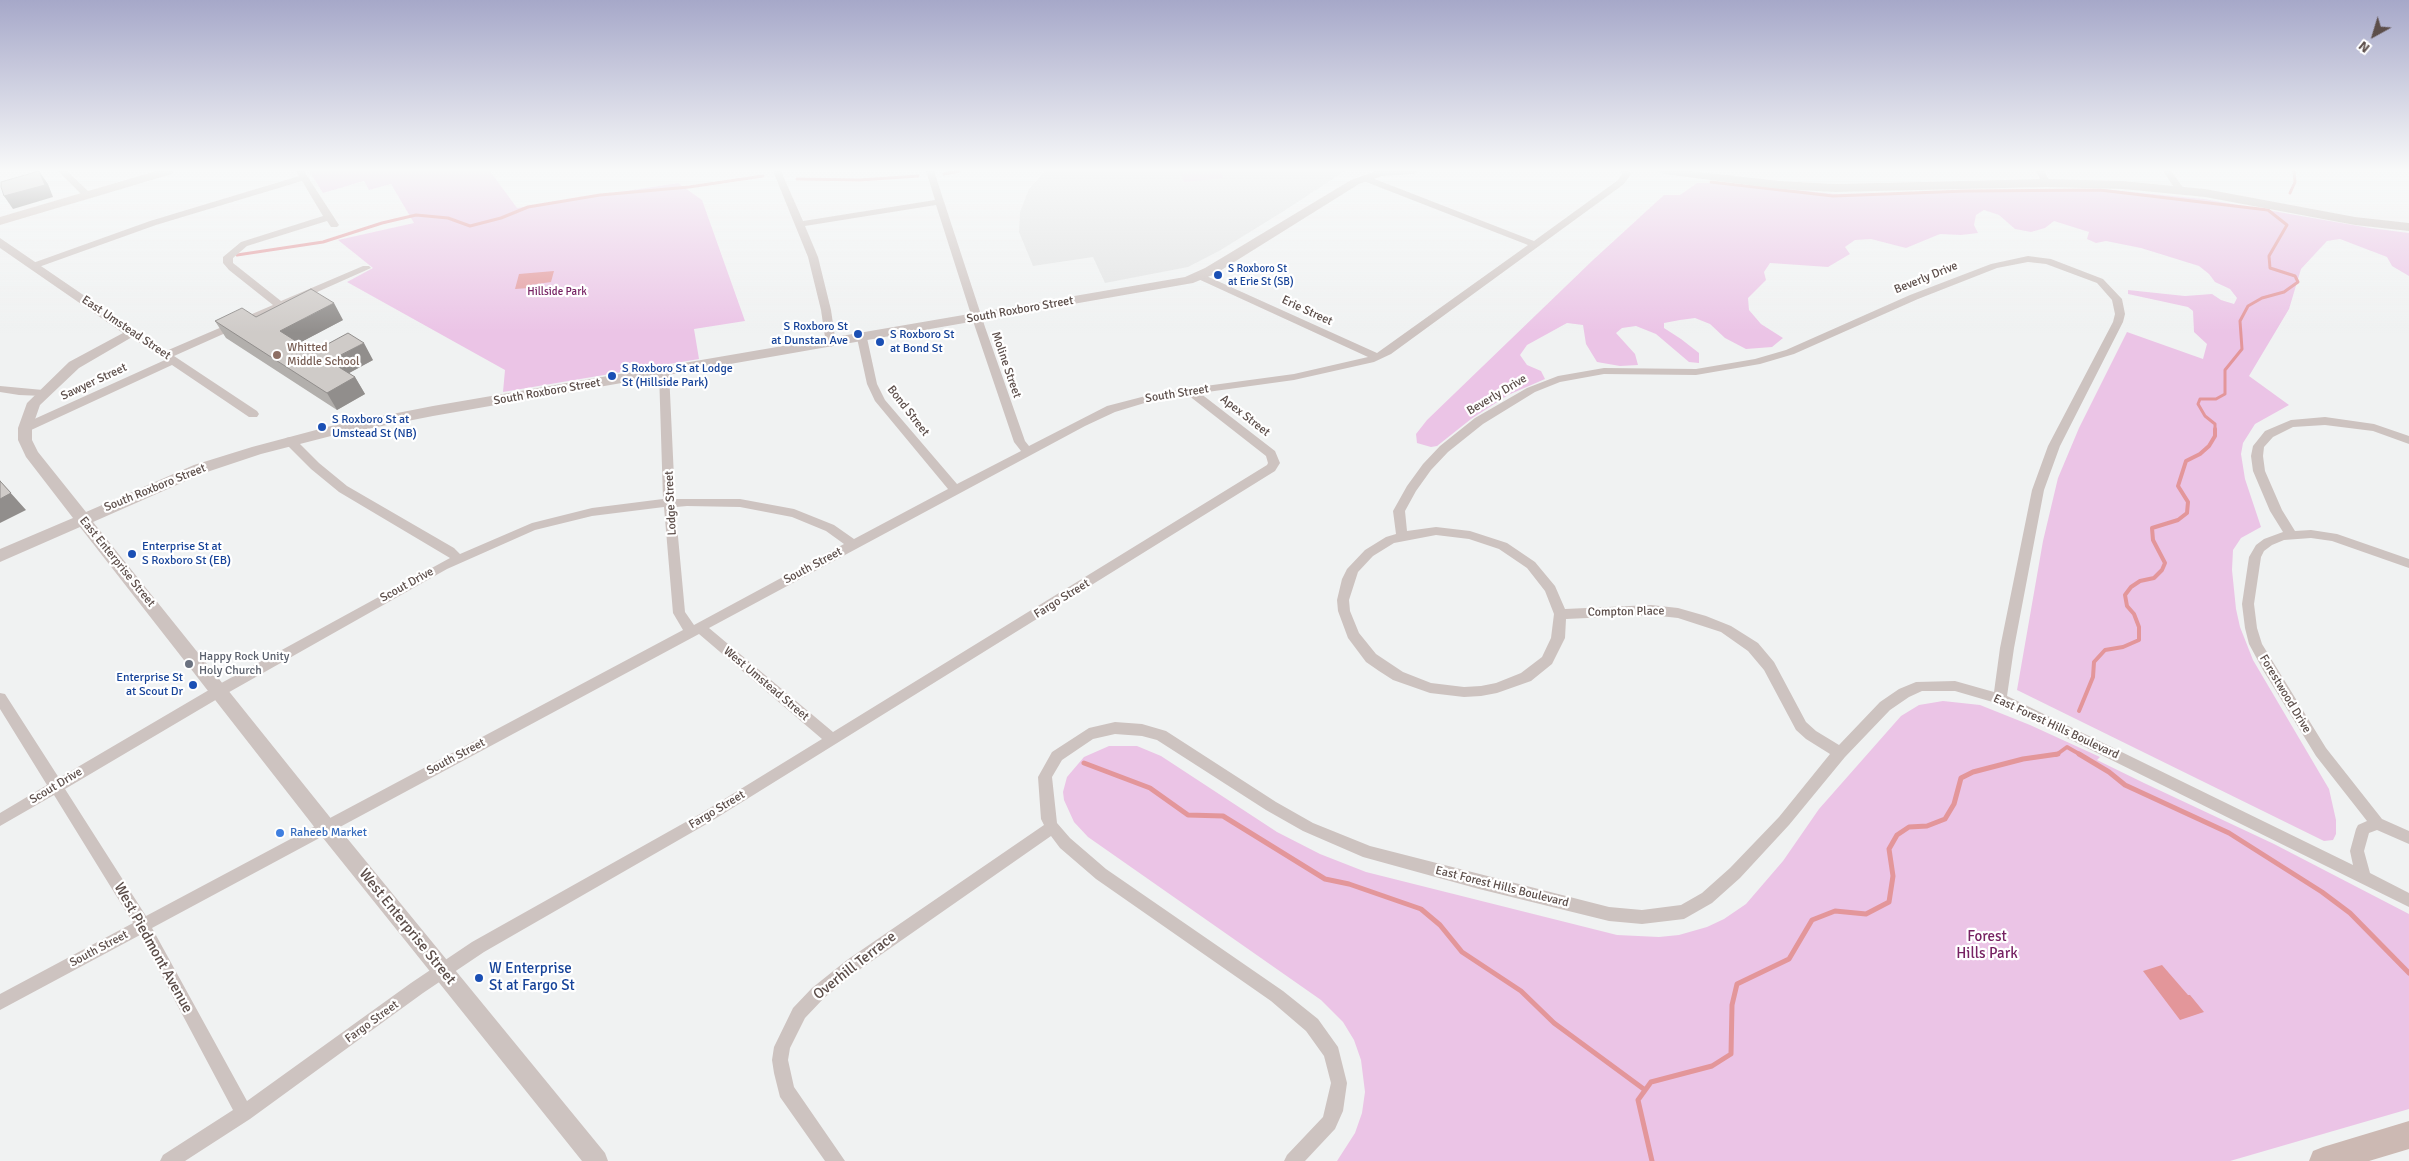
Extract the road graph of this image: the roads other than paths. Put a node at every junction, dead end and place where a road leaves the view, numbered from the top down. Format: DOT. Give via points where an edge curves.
graph roads {
  1 [pos="147,225"];
  2 [pos="316,225"];
  3 [pos="800,225"];
  4 [pos="947,225"];
  5 [pos="1285,225"];
  6 [pos="1486,225"];
  7 [pos="1560,225"];
  8 [pos="2393,225"];
  9 [pos="2409,227"];
  10 [pos="0,242"];
  11 [pos="1534,244"];
  12 [pos="33,266"];
  13 [pos="366,268"];
  14 [pos="1199,276"];
  15 [pos="280,305"];
  16 [pos="977,317"];
  17 [pos="132,332"];
  18 [pos="862,338"];
  19 [pos="831,344"];
  20 [pos="170,357"];
  21 [pos="1377,357"];
  22 [pos="664,372"];
  23 [pos="0,388"];
  24 [pos="1189,390"];
  25 [pos="44,393"];
  26 [pos="253,414"];
  27 [pos="25,428"];
  28 [pos="2409,440"];
  29 [pos="290,441"];
  30 [pos="1027,451"];
  31 [pos="1270,468"];
  32 [pos="954,489"];
  33 [pos="670,502"];
  34 [pos="82,518"];
  35 [pos="2291,534"];
  36 [pos="1402,536"];
  37 [pos="852,544"];
  38 [pos="0,556"];
  39 [pos="457,558"];
  40 [pos="2409,564"];
  41 [pos="1560,614"];
  42 [pos="695,629"];
  43 [pos="219,691"];
  44 [pos="0,698"];
  45 [pos="2000,699"];
  46 [pos="833,740"];
  47 [pos="1840,753"];
  48 [pos="57,786"];
  49 [pos="0,820"];
  50 [pos="2377,823"];
  51 [pos="326,828"];
  52 [pos="1052,828"];
  53 [pos="2409,838"];
  54 [pos="2363,877"];
  55 [pos="2409,900"];
  56 [pos="142,926"];
  57 [pos="443,970"];
  58 [pos="0,1002"];
  59 [pos="244,1113"];
  60 [pos="2409,1135"];
  61 [pos="169,1161"];
  62 [pos="597,1161"];
  63 [pos="836,1161"];
  64 [pos="1293,1161"];
  65 [pos="2323,1161"];
  1 -- 12 [label="street"];
  2 -- 15 [label="street" via="244,244 227,260 232,268"];
  3 -- 19 [label="street" via="818,273"];
  4 -- 16 [label="street, Moline Street"];
  5 -- 14 [label="street, South Roxboro Street"];
  6 -- 11 [label="street"];
  7 -- 11 [label="street, South Street"];
  8 -- 9 [label="street"];
  10 -- 12 [label="street, East Umstead Street"];
  11 -- 21 [label="street, South Street" via="1399,345"];
  12 -- 17 [label="street, East Umstead Street"];
  13 -- 15 [label="street, Sawyer Street"];
  14 -- 16 [label="street, South Roxboro Street"];
  14 -- 21 [label="street, Erie Street"];
  15 -- 20 [label="street, Sawyer Street"];
  16 -- 18 [label="street, South Roxboro Street"];
  16 -- 30 [label="street, Moline Street" via="1020,442"];
  17 -- 20 [label="street, East Umstead Street"];
  17 -- 25 [label="street" via="79,362"];
  18 -- 19 [label="street, South Roxboro Street"];
  18 -- 32 [label="street, Bond Street" via="872,384 880,401"];
  19 -- 22 [label="street, South Roxboro Street"];
  20 -- 26 [label="street, East Umstead Street"];
  20 -- 27 [label="street, Sawyer Street"];
  21 -- 24 [label="street, South Street" via="1278,380"];
  22 -- 29 [label="street, South Roxboro Street" via="423,413"];
  22 -- 33 [label="street, Lodge Street"];
  23 -- 25 [label="street"];
  24 -- 30 [label="street, South Street" via="1111,409"];
  24 -- 31 [label="street, Apex Street" via="1271,454 1274,463"];
  25 -- 27 [label="street" via="34,403"];
  27 -- 34 [label="street, East Enterprise Street" via="26,445 31,454"];
  28 -- 35 [label="street" via="2374,428 2325,421 2290,424 2269,434 2259,446 2259,471 2276,511"];
  29 -- 34 [label="street, South Roxboro Street" via="199,469"];
  29 -- 39 [label="street" via="343,489"];
  30 -- 32 [label="street, South Street"];
  31 -- 46 [label="street, Fargo Street"];
  32 -- 37 [label="street, South Street"];
  33 -- 37 [label="street, Scout Drive" via="762,505 830,528"];
  33 -- 39 [label="street, Scout Drive" via="565,517 515,533"];
  33 -- 42 [label="street, Lodge Street" via="679,613"];
  34 -- 38 [label="street, South Roxboro Street"];
  34 -- 43 [label="street, East Enterprise Street"];
  35 -- 40 [label="street, Forestwood Drive" via="2341,539"];
  35 -- 50 [label="street, Forestwood Drive" via="2268,542 2254,557 2248,604 2251,628 2268,666 2308,732"];
  36 -- 41 [label="street" via="1447,532 1476,536 1504,546 1542,576 1556,598"];
  36 -- 41 [label="street" via="1379,546 1360,560 1348,579 1343,600 1347,623 1361,647 1398,676 1430,688 1464,692 1512,684 1547,660 1558,638"];
  36 -- 45 [label="street, Beverly Drive" via="1399,511 1410,489 1427,467 1479,421 1531,390 1558,379 1604,371 1696,372 1756,362 1790,352 1914,297 1994,266 2028,259 2048,261 2100,281 2117,299 2120,314 2054,446 2038,490"];
  37 -- 42 [label="street, South Street"];
  39 -- 43 [label="street, Scout Drive"];
  41 -- 47 [label="street, Compton Place" via="1651,610 1678,613 1726,629 1753,647 1769,666 1801,726"];
  42 -- 46 [label="street, West Umstead Street"];
  42 -- 51 [label="street, South Street"];
  43 -- 48 [label="street, Scout Drive"];
  43 -- 51 [label="street, West Enterprise Street"];
  44 -- 48 [label="street, West Piedmont Avenue"];
  45 -- 47 [label="street, East Forest Hills Boulevard" via="1955,686 1921,686 1886,706"];
  45 -- 54 [label="street, East Forest Hills Boulevard"];
  46 -- 57 [label="street, Fargo Street"];
  47 -- 52 [label="street, East Forest Hills Boulevard" via="1784,822 1735,873 1694,907 1670,915 1608,914 1368,852 1308,827 1176,743 1142,730 1102,730 1090,734 1057,756 1045,777 1048,818"];
  48 -- 49 [label="street, Scout Drive"];
  48 -- 56 [label="street, West Piedmont Avenue"];
  50 -- 53 [label="street"];
  50 -- 54 [label="street" via="2363,830 2357,851"];
  51 -- 56 [label="street, South Street"];
  51 -- 57 [label="street, West Enterprise Street"];
  52 -- 63 [label="street, Overhill Terrace" via="853,965 799,1013 782,1047 780,1060 786,1091"];
  52 -- 64 [label="street" via="1082,859 1277,996 1312,1025 1325,1041 1332,1053 1339,1083 1334,1111 1329,1123"];
  54 -- 55 [label="street, East Forest Hills Boulevard"];
  56 -- 58 [label="street, South Street"];
  56 -- 59 [label="street, West Piedmont Avenue"];
  57 -- 59 [label="street, Fargo Street"];
  57 -- 62 [label="street, West Enterprise Street"];
  59 -- 61 [label="street, Fargo Street"];
  60 -- 65 [label="main road"];
}
